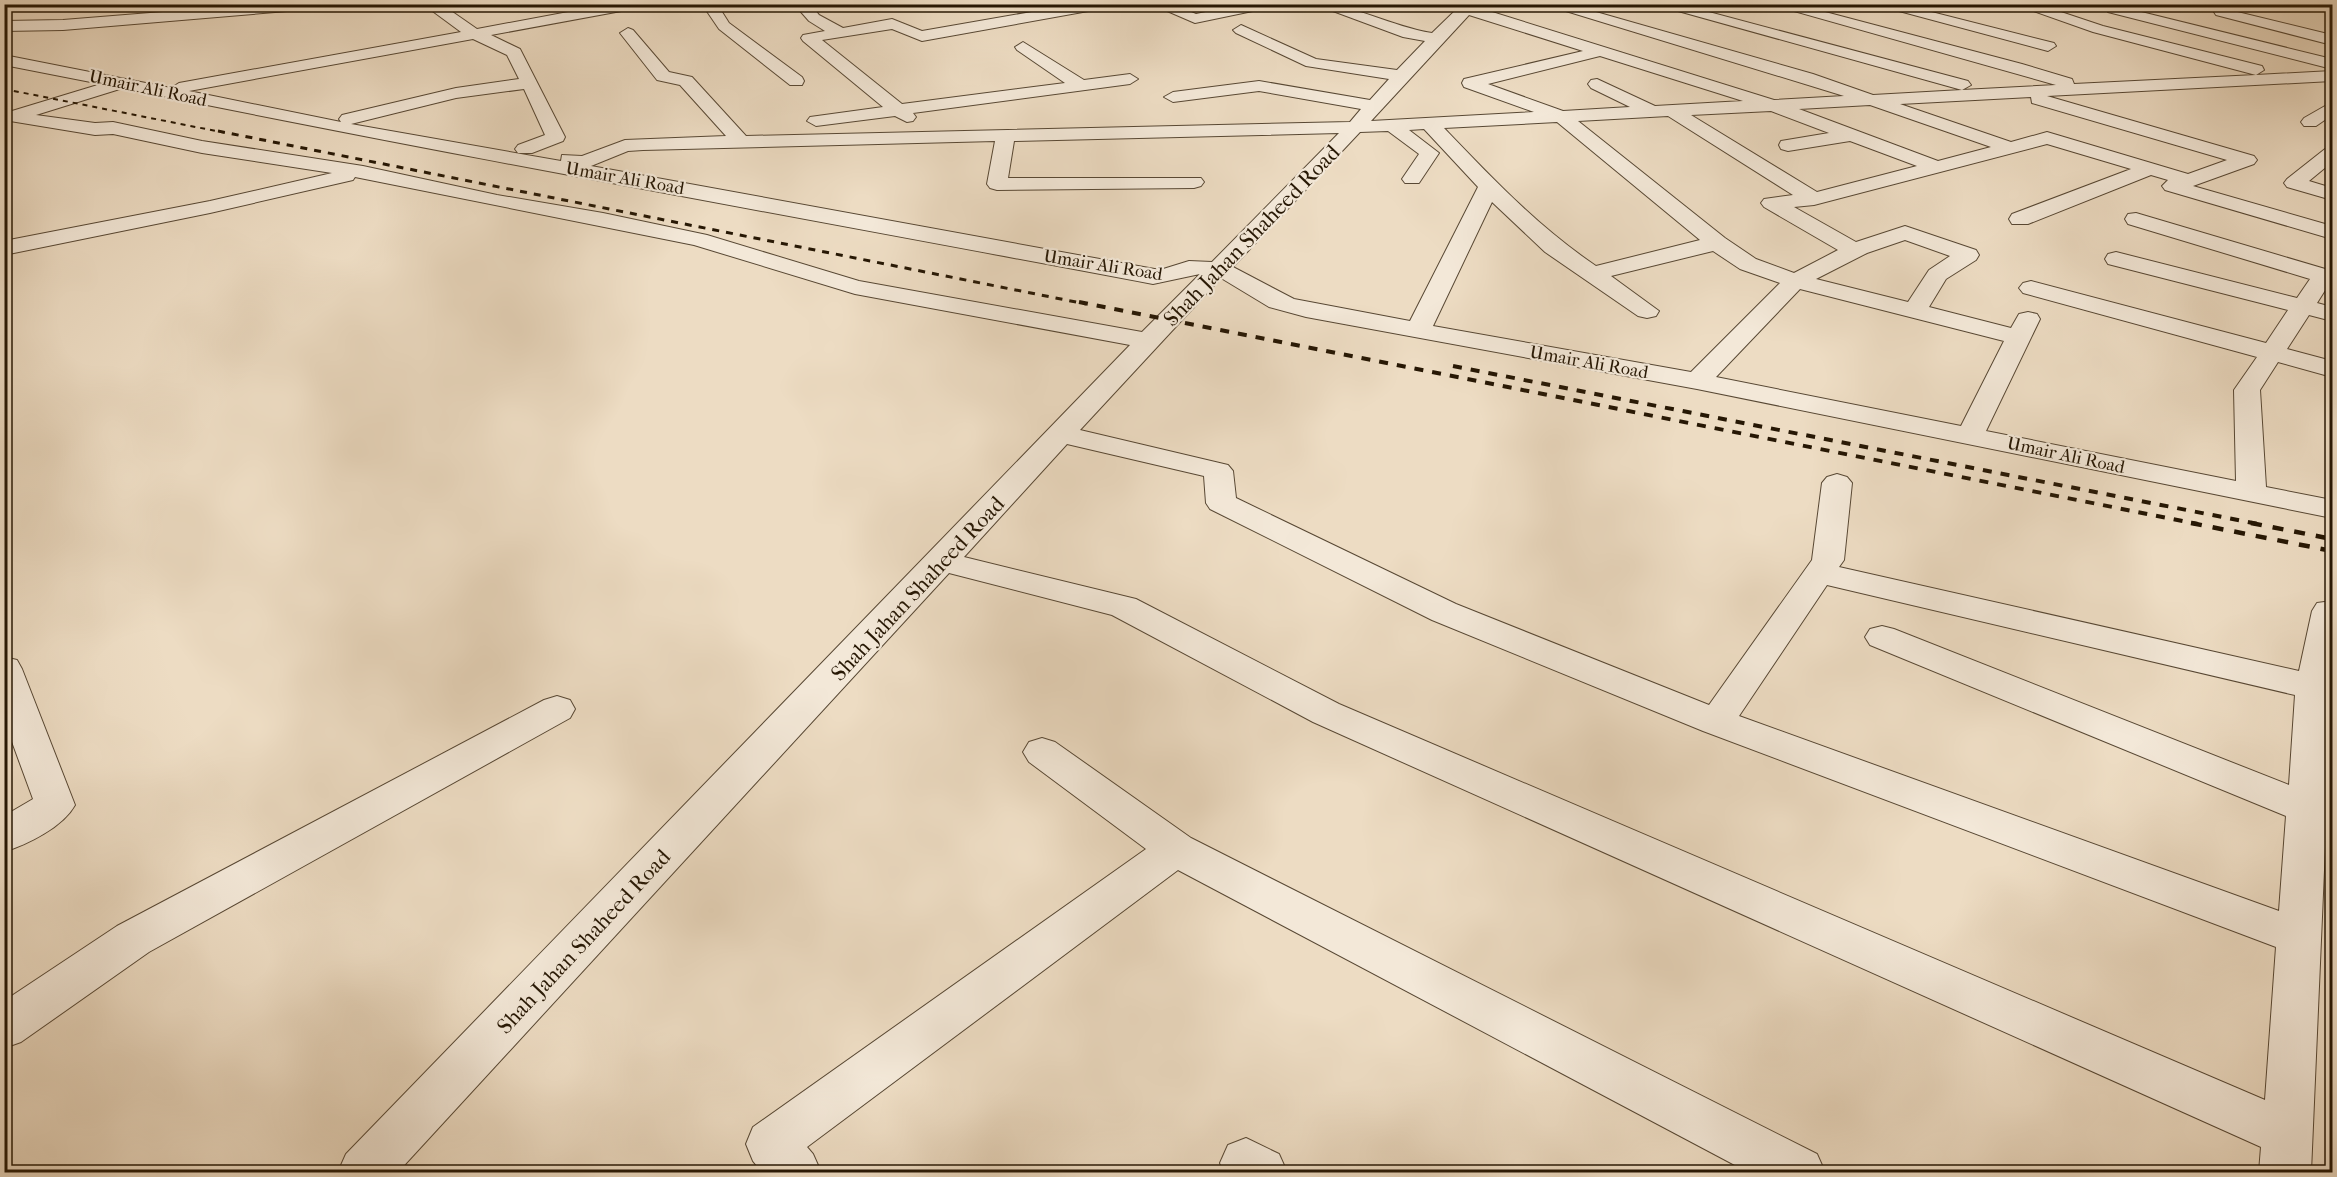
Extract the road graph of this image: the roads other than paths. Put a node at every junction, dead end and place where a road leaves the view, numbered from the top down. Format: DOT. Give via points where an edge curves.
graph roads {
  1 [pos="323,4"];
  2 [pos="430,4"];
  3 [pos="542,4"];
  4 [pos="630,4"];
  5 [pos="710,4"];
  6 [pos="801,4"];
  7 [pos="1105,4"];
  8 [pos="1158,4"];
  9 [pos="1267,4"];
  10 [pos="1321,4"];
  11 [pos="1550,4"];
  12 [pos="1660,4"];
  13 [pos="1776,4"];
  14 [pos="1881,4"];
  15 [pos="1919,4"];
  16 [pos="2021,4"];
  17 [pos="2259,4"];
  18 [pos="1072,7"];
  19 [pos="1468,7"];
  20 [pos="977,9"];
  21 [pos="2113,9"];
  22 [pos="2206,9"];
  23 [pos="2225,13"];
  24 [pos="563,18"];
  25 [pos="1003,22"];
  26 [pos="1961,23"];
  27 [pos="2081,24"];
  28 [pos="2179,25"];
  29 [pos="4,26"];
  30 [pos="1241,30"];
  31 [pos="839,32"];
  32 [pos="628,33"];
  33 [pos="475,34"];
  34 [pos="2131,37"];
  35 [pos="1436,38"];
  36 [pos="2332,40"];
  37 [pos="2048,46"];
  38 [pos="1023,47"];
  39 [pos="1601,51"];
  40 [pos="4,60"];
  41 [pos="2332,64"];
  42 [pos="2016,67"];
  43 [pos="1239,73"];
  44 [pos="1402,76"];
  45 [pos="2332,76"];
  46 [pos="2287,78"];
  47 [pos="1130,79"];
  48 [pos="796,81"];
  49 [pos="124,82"];
  50 [pos="530,83"];
  51 [pos="1597,84"];
  52 [pos="1081,86"];
  53 [pos="1259,86"];
  54 [pos="2332,88"];
  55 [pos="2085,89"];
  56 [pos="165,90"];
  57 [pos="2014,92"];
  58 [pos="1992,93"];
  59 [pos="1173,97"];
  60 [pos="1867,100"];
  61 [pos="1772,105"];
  62 [pos="2332,107"];
  63 [pos="899,110"];
  64 [pos="1671,110"];
  65 [pos="1651,111"];
  66 [pos="1561,116"];
  67 [pos="7,117"];
  68 [pos="348,119"];
  69 [pos="1372,119"];
  70 [pos="2310,122"];
  71 [pos="1429,123"];
  72 [pos="781,126"];
  73 [pos="1006,135"];
  74 [pos="1852,135"];
  75 [pos="928,137"];
  76 [pos="739,140"];
  77 [pos="1788,145"];
  78 [pos="2012,148"];
  79 [pos="525,149"];
  80 [pos="2332,153"];
  81 [pos="582,166"];
  82 [pos="1940,168"];
  83 [pos="2150,169"];
  84 [pos="363,172"];
  85 [pos="1412,179"];
  86 [pos="2188,180"];
  87 [pos="1194,182"];
  88 [pos="1489,186"];
  89 [pos="2332,194"];
  90 [pos="1814,199"];
  91 [pos="2020,219"];
  92 [pos="2136,219"];
  93 [pos="2332,232"];
  94 [pos="1718,243"];
  95 [pos="4,248"];
  96 [pos="1854,250"];
  97 [pos="2116,259"];
  98 [pos="1218,270"];
  99 [pos="1593,274"];
  100 [pos="2328,277"];
  101 [pos="1795,281"];
  102 [pos="2031,288"];
  103 [pos="2303,306"];
  104 [pos="1647,310"];
  105 [pos="1915,311"];
  106 [pos="2332,314"];
  107 [pos="1418,330"];
  108 [pos="1148,341"];
  109 [pos="2272,353"];
  110 [pos="2332,369"];
  111 [pos="1697,381"];
  112 [pos="1062,434"];
  113 [pos="1970,435"];
  114 [pos="1837,483"];
  115 [pos="2251,493"];
  116 [pos="2332,509"];
  117 [pos="942,561"];
  118 [pos="1819,573"];
  119 [pos="2329,611"];
  120 [pos="1882,638"];
  121 [pos="6,680"];
  122 [pos="2314,687"];
  123 [pos="557,709"];
  124 [pos="1716,722"];
  125 [pos="1042,752"];
  126 [pos="2306,808"];
  127 [pos="4,836"];
  128 [pos="1176,849"];
  129 [pos="2300,937"];
  130 [pos="4,1027"];
  131 [pos="2285,1153"];
  132 [pos="783,1158"];
  133 [pos="364,1173"];
  134 [pos="1799,1173"];
  1 -- 29 [label="street" via="63,25"];
  2 -- 33 [label="street"];
  3 -- 24 [label="street"];
  4 -- 24 [label="street"];
  5 -- 48 [label="street" via="724,26"];
  6 -- 31 [label="street" via="814,18"];
  7 -- 18 [label="street"];
  8 -- 9 [label="street" via="1195,19"];
  10 -- 35 [label="street" via="1408,34"];
  11 -- 60 [label="street" via="1806,78"];
  12 -- 58 [label="street"];
  13 -- 42 [label="street"];
  14 -- 26 [label="street"];
  15 -- 26 [label="street"];
  16 -- 27 [label="street"];
  17 -- 23 [label="street"];
  18 -- 25 [label="street"];
  19 -- 35 [label="street, Shah Jahan Shaheed Road"];
  19 -- 39 [label="street"];
  20 -- 25 [label="street"];
  21 -- 28 [label="street"];
  22 -- 23 [label="street"];
  23 -- 28 [label="street"];
  23 -- 36 [label="street"];
  24 -- 33 [label="street"];
  25 -- 31 [label="street" via="918,36 898,24"];
  26 -- 37 [label="street"];
  27 -- 34 [label="street"];
  27 -- 37 [label="street"];
  28 -- 34 [label="street"];
  28 -- 41 [label="street"];
  30 -- 44 [label="street" via="1312,63"];
  31 -- 63 [label="street" via="809,38"];
  32 -- 76 [label="street" via="663,76 686,81"];
  33 -- 50 [label="street" via="514,52"];
  33 -- 56 [label="street"];
  34 -- 46 [label="street"];
  35 -- 44 [label="street, Shah Jahan Shaheed Road"];
  37 -- 42 [label="street"];
  38 -- 52 [label="street"];
  39 -- 61 [label="street"];
  39 -- 66 [label="street" via="1470,83"];
  40 -- 49 [label="street, Umair Ali Road"];
  42 -- 55 [label="street"];
  43 -- 53 [label="street"];
  44 -- 69 [label="street, Shah Jahan Shaheed Road"];
  45 -- 46 [label="street"];
  46 -- 54 [label="street"];
  46 -- 55 [label="street"];
  47 -- 52 [label="street"];
  49 -- 56 [label="street, Umair Ali Road"];
  49 -- 67 [label="street"];
  50 -- 68 [label="street" via="456,93"];
  50 -- 79 [label="street" via="556,137"];
  51 -- 65 [label="street"];
  52 -- 63 [label="street"];
  53 -- 59 [label="street"];
  53 -- 69 [label="street"];
  55 -- 57 [label="street"];
  56 -- 68 [label="street"];
  56 -- 81 [label="street, Umair Ali Road" via="499,158"];
  57 -- 58 [label="street"];
  57 -- 86 [label="street" via="2247,160"];
  58 -- 60 [label="street"];
  60 -- 61 [label="street"];
  60 -- 78 [label="street"];
  61 -- 64 [label="street"];
  61 -- 74 [label="street"];
  62 -- 70 [label="street"];
  63 -- 72 [label="street"];
  63 -- 75 [label="street"];
  64 -- 65 [label="street"];
  64 -- 90 [label="street"];
  65 -- 66 [label="street"];
  66 -- 71 [label="street"];
  66 -- 94 [label="street"];
  67 -- 84 [label="street" via="113,128 202,147"];
  68 -- 79 [label="street"];
  69 -- 71 [label="street"];
  69 -- 73 [label="street"];
  69 -- 85 [label="street" via="1429,153"];
  69 -- 98 [label="street, Shah Jahan Shaheed Road"];
  71 -- 88 [label="street"];
  73 -- 75 [label="street"];
  73 -- 87 [label="street" via="997,184"];
  74 -- 77 [label="street"];
  74 -- 82 [label="street"];
  75 -- 76 [label="street"];
  76 -- 81 [label="street" via="625,146"];
  78 -- 82 [label="street"];
  78 -- 83 [label="street" via="2047,138"];
  79 -- 81 [label="street"];
  80 -- 89 [label="street" via="2294,183"];
  81 -- 98 [label="street, Umair Ali Road" via="1153,277 1170,276 1190,267"];
  82 -- 90 [label="street"];
  83 -- 86 [label="street"];
  83 -- 91 [label="street"];
  84 -- 95 [label="street"];
  84 -- 108 [label="street" via="699,240 855,287"];
  86 -- 93 [label="street" via="2172,186"];
  88 -- 99 [label="street" via="1553,247"];
  88 -- 107 [label="street"];
  90 -- 96 [label="street" via="1771,203"];
  92 -- 100 [label="street"];
  94 -- 99 [label="street"];
  94 -- 101 [label="street" via="1748,264"];
  96 -- 101 [label="street"];
  96 -- 105 [label="street" via="1905,233 1968,255 1937,274"];
  97 -- 103 [label="street"];
  98 -- 107 [label="street, Umair Ali Road" via="1240,276 1290,306"];
  98 -- 108 [label="street, Shah Jahan Shaheed Road"];
  99 -- 104 [label="street"];
  100 -- 103 [label="street"];
  101 -- 105 [label="street"];
  101 -- 111 [label="street"];
  102 -- 109 [label="street"];
  103 -- 106 [label="street"];
  103 -- 109 [label="street"];
  105 -- 113 [label="street" via="2024,327"];
  107 -- 111 [label="street, Umair Ali Road"];
  108 -- 112 [label="street, Shah Jahan Shaheed Road"];
  109 -- 110 [label="street"];
  109 -- 115 [label="street" via="2247,390"];
  111 -- 113 [label="street, Umair Ali Road"];
  112 -- 117 [label="street, Shah Jahan Shaheed Road"];
  112 -- 124 [label="street" via="1218,471 1221,503 1444,612"];
  113 -- 115 [label="street, Umair Ali Road"];
  114 -- 118 [label="street" via="1828,560"];
  115 -- 116 [label="street, Umair Ali Road"];
  117 -- 131 [label="street" via="1124,608 1326,713"];
  117 -- 133 [label="street, Shah Jahan Shaheed Road"];
  118 -- 122 [label="street"];
  118 -- 124 [label="street"];
  119 -- 122 [label="street"];
  120 -- 126 [label="street"];
  121 -- 127 [label="street" via="55,805"];
  122 -- 126 [label="street"];
  123 -- 130 [label="street" via="133,939"];
  124 -- 129 [label="street"];
  125 -- 128 [label="street"];
  126 -- 129 [label="street"];
  128 -- 132 [label="street"];
  128 -- 134 [label="street"];
  129 -- 131 [label="street"];
}
